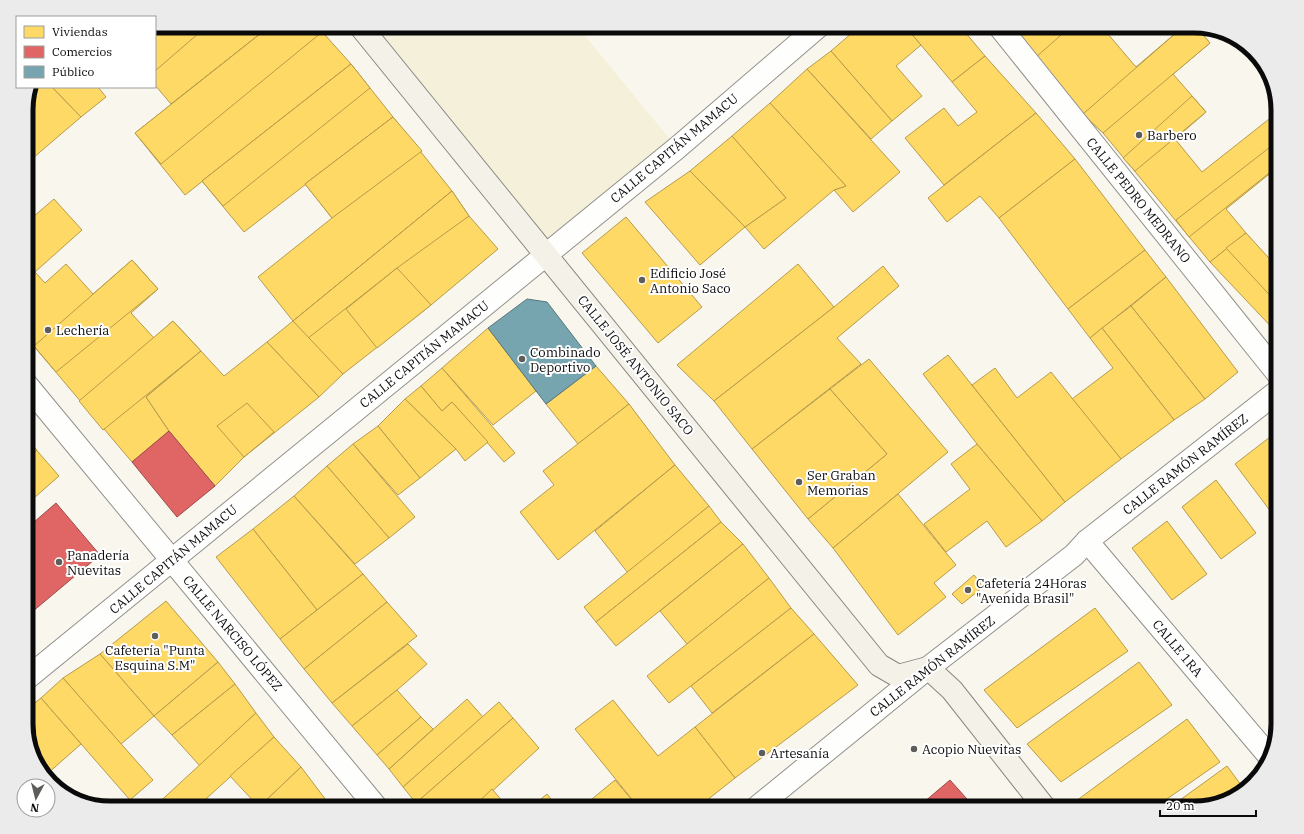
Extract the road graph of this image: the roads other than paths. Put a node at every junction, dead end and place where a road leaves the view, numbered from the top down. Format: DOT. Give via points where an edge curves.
graph roads {
  1 [pos="366,33"];
  2 [pos="811,33"];
  3 [pos="1005,33"];
  4 [pos="546,254"];
  5 [pos="1271,365"];
  6 [pos="33,392"];
  7 [pos="1271,396"];
  8 [pos="1087,541"];
  9 [pos="172,559"];
  10 [pos="928,668"];
  11 [pos="33,673"];
  12 [pos="1265,753"];
  13 [pos="372,801"];
  14 [pos="765,801"];
  15 [pos="1039,801"];
  1 -- 4 [label="main road, CALLE JOSÉ ANTONIO SACO"];
  2 -- 4 [label="street, CALLE CAPITÁN MAMACU" via="677,148"];
  3 -- 5 [label="street, CALLE PEDRO MEDRANO"];
  4 -- 9 [label="street, CALLE CAPITÁN MAMACU"];
  4 -- 10 [label="main road, CALLE JOSÉ ANTONIO SACO" via="879,665 898,676"];
  6 -- 9 [label="street, CALLE NARCISO LÓPEZ"];
  7 -- 8 [label="street, CALLE RAMÓN RAMÍREZ"];
  8 -- 10 [label="street, CALLE RAMÓN RAMÍREZ" via="1074,555"];
  8 -- 12 [label="street, CALLE 1RA"];
  9 -- 11 [label="street, CALLE CAPITÁN MAMACU"];
  9 -- 13 [label="street, CALLE NARCISO LÓPEZ"];
  10 -- 14 [label="street, CALLE RAMÓN RAMÍREZ"];
  10 -- 15 [label="main road" via="952,690"];
}
